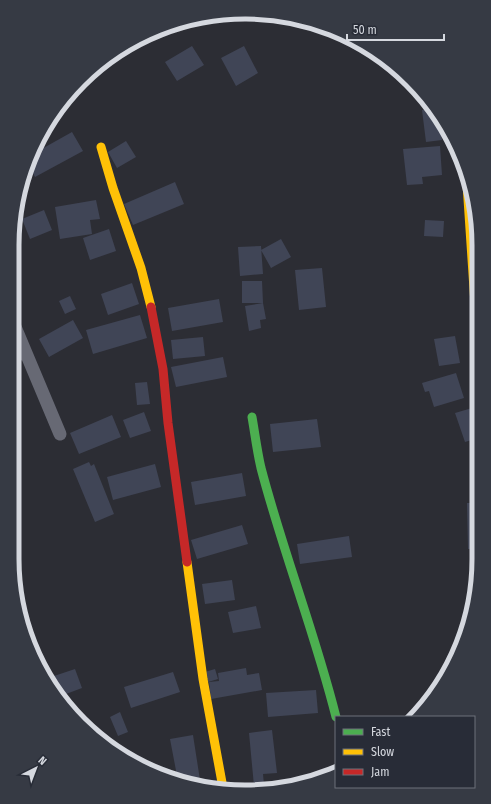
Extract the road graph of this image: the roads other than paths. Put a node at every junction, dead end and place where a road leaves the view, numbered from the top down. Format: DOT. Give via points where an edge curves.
graph roads {
  1 [pos="101,147"];
  2 [pos="19,336"];
  3 [pos="25,351"];
  4 [pos="19,354"];
  5 [pos="252,417"];
  6 [pos="60,434"];
  7 [pos="336,716"];
  8 [pos="222,784"];
  1 -- 8 [label="street" via="141,268 163,369 202,671"];
  2 -- 3 [label="street"];
  3 -- 4 [label="street"];
  3 -- 6 [label="street"];
  5 -- 7 [label="street" via="261,467"];
}
